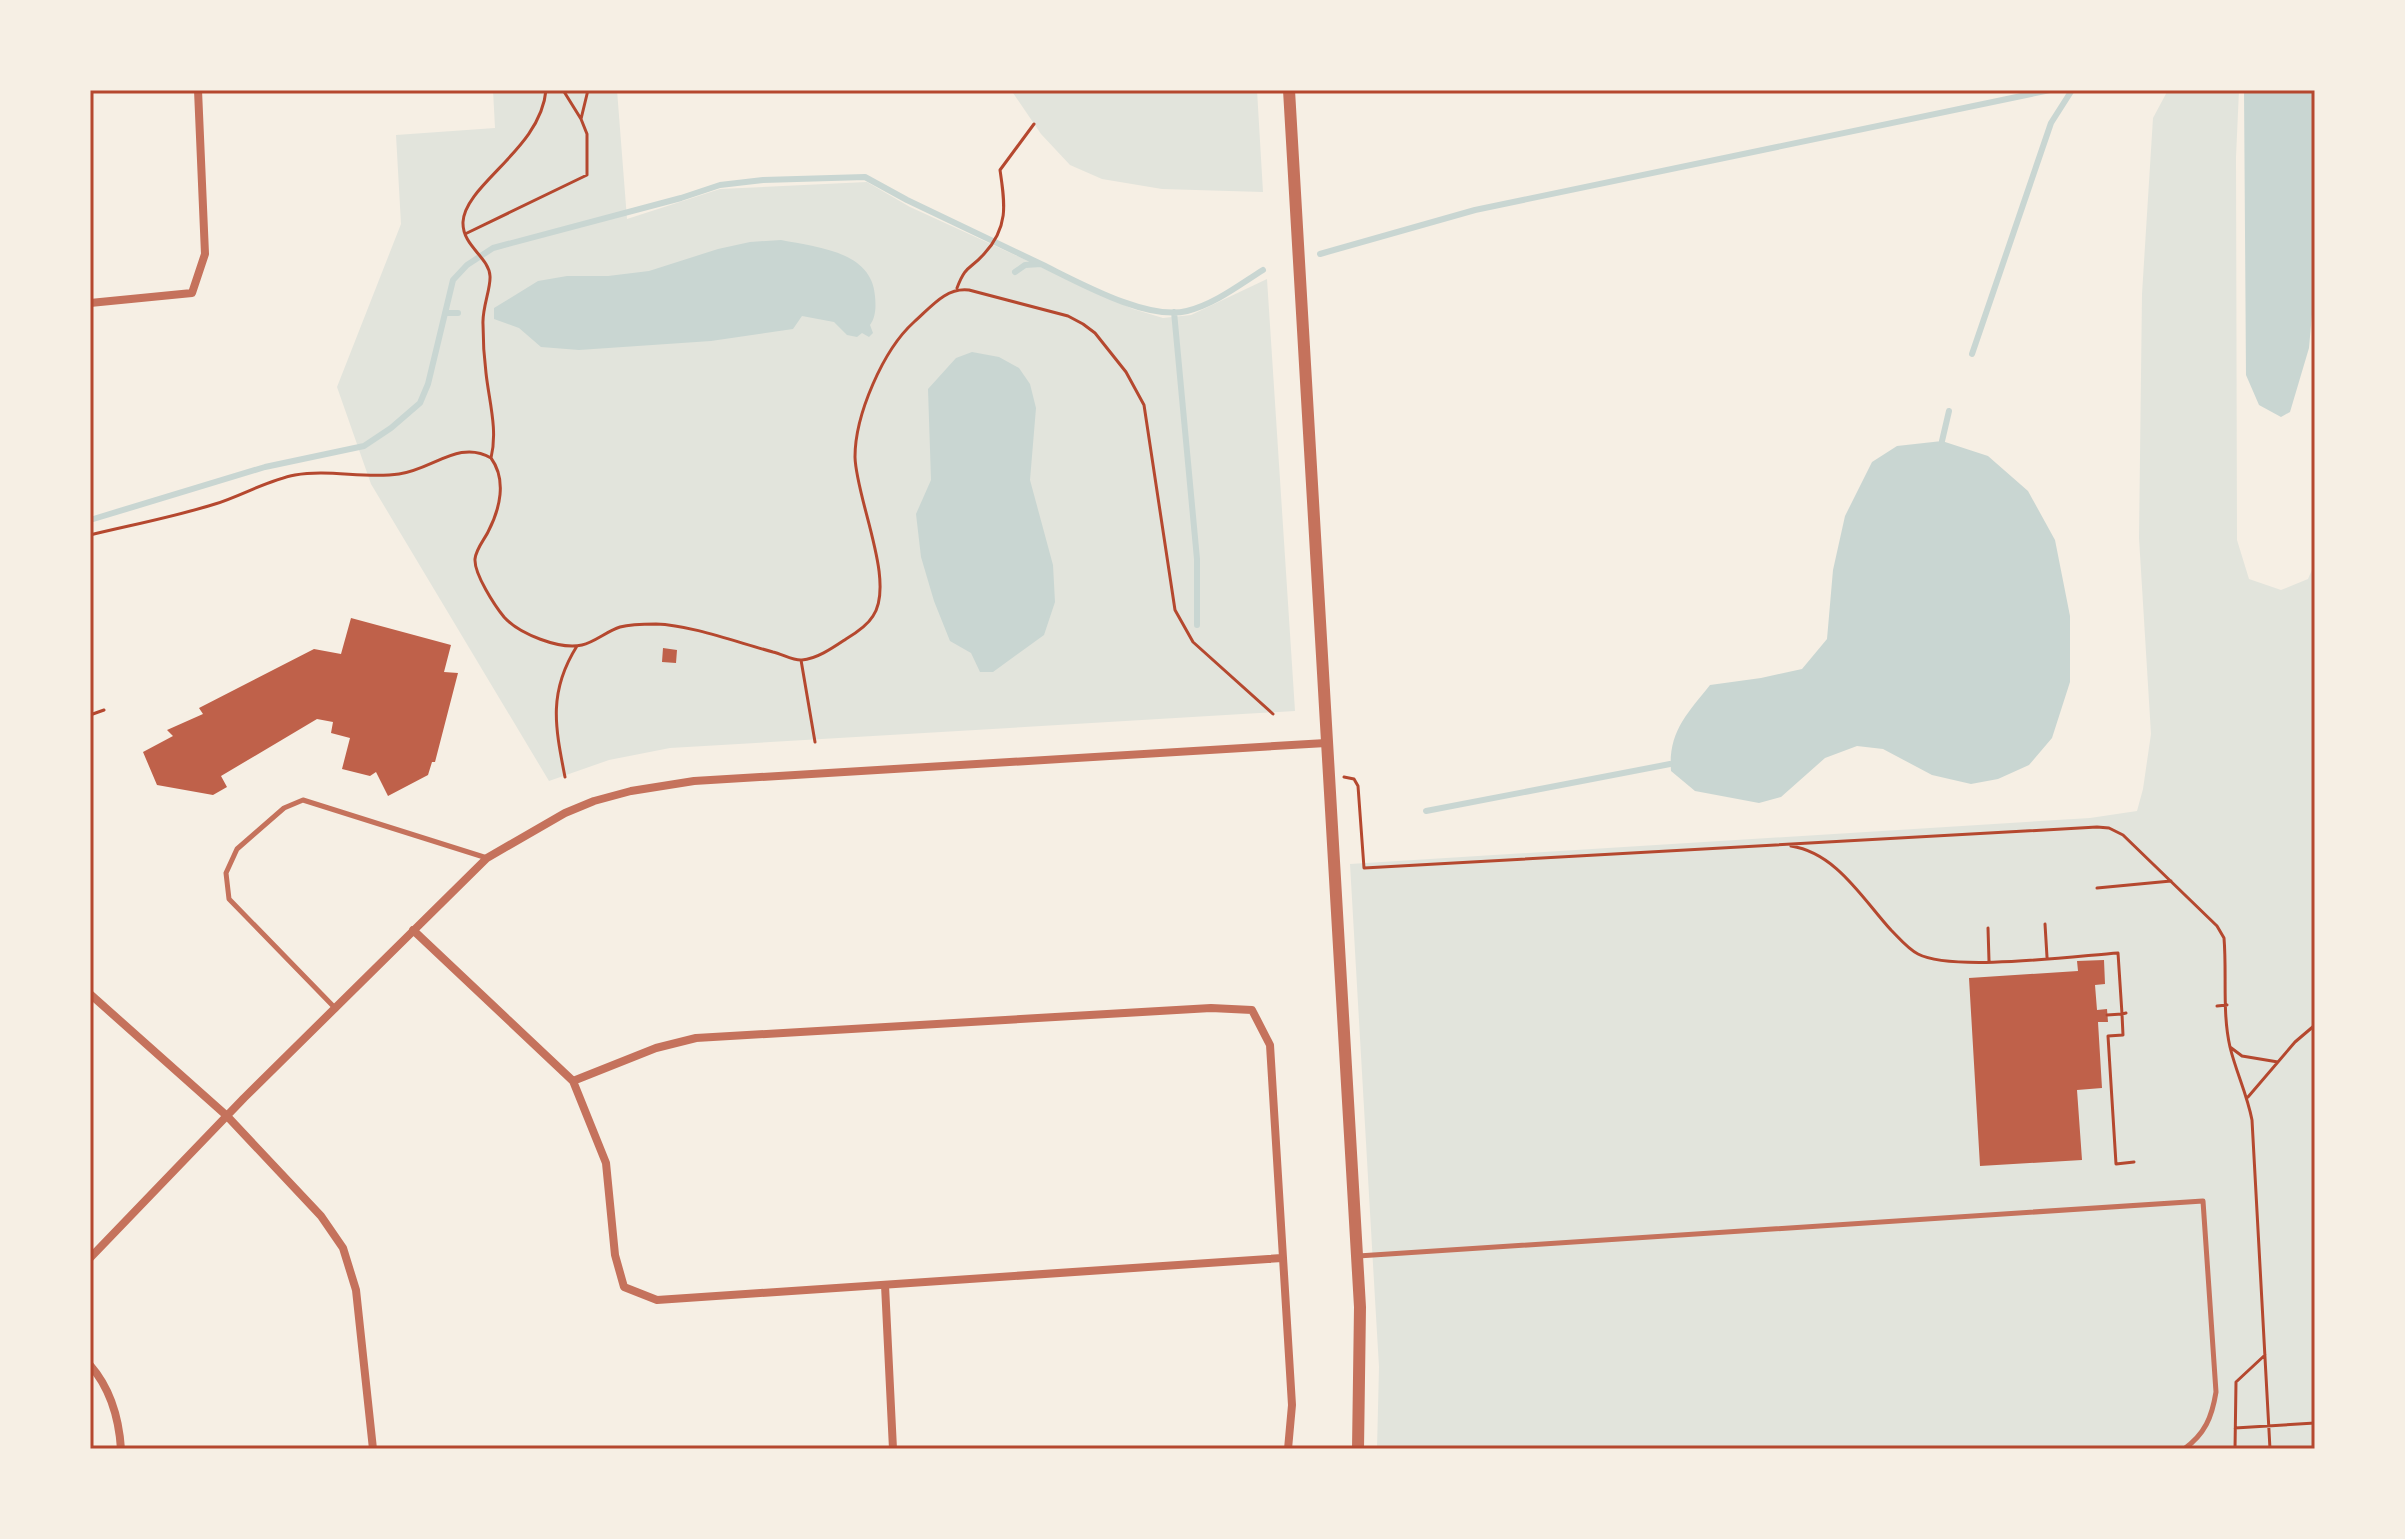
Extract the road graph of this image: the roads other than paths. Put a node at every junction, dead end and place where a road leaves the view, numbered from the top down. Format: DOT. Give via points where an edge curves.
graph roads {
  1 [pos="198,90"];
  2 [pos="1289,90"];
  3 [pos="90,303"];
  4 [pos="1326,743"];
  5 [pos="487,858"];
  6 [pos="413,930"];
  7 [pos="90,994"];
  8 [pos="336,1009"];
  9 [pos="573,1081"];
  10 [pos="227,1116"];
  11 [pos="1357,1256"];
  12 [pos="90,1258"];
  13 [pos="1282,1258"];
  14 [pos="885,1285"];
  15 [pos="90,1365"];
  16 [pos="121,1449"];
  17 [pos="373,1449"];
  18 [pos="893,1449"];
  19 [pos="1288,1449"];
  20 [pos="1358,1449"];
  21 [pos="2184,1449"];
  1 -- 3 [label="street" via="205,254 192,293"];
  2 -- 4 [label="street"];
  4 -- 5 [label="street" via="661,785 565,813"];
  4 -- 11 [label="street"];
  5 -- 6 [label="street"];
  5 -- 8 [label="lane" via="303,800 284,808 237,849 226,873 229,899"];
  6 -- 8 [label="street"];
  6 -- 9 [label="street"];
  7 -- 10 [label="street"];
  8 -- 10 [label="street"];
  9 -- 13 [label="street" via="696,1038 1211,1008 1252,1010 1270,1045"];
  9 -- 14 [label="street" via="606,1163 615,1255 624,1287 657,1300"];
  10 -- 12 [label="street"];
  10 -- 17 [label="street" via="321,1216 343,1248 356,1290"];
  11 -- 20 [label="street"];
  11 -- 21 [label="lane" via="2203,1201 2216,1392 2204,1431"];
  13 -- 14 [label="street"];
  13 -- 19 [label="street" via="1292,1405"];
  14 -- 18 [label="street"];
  15 -- 16 [label="street" via="120,1426"];
}
